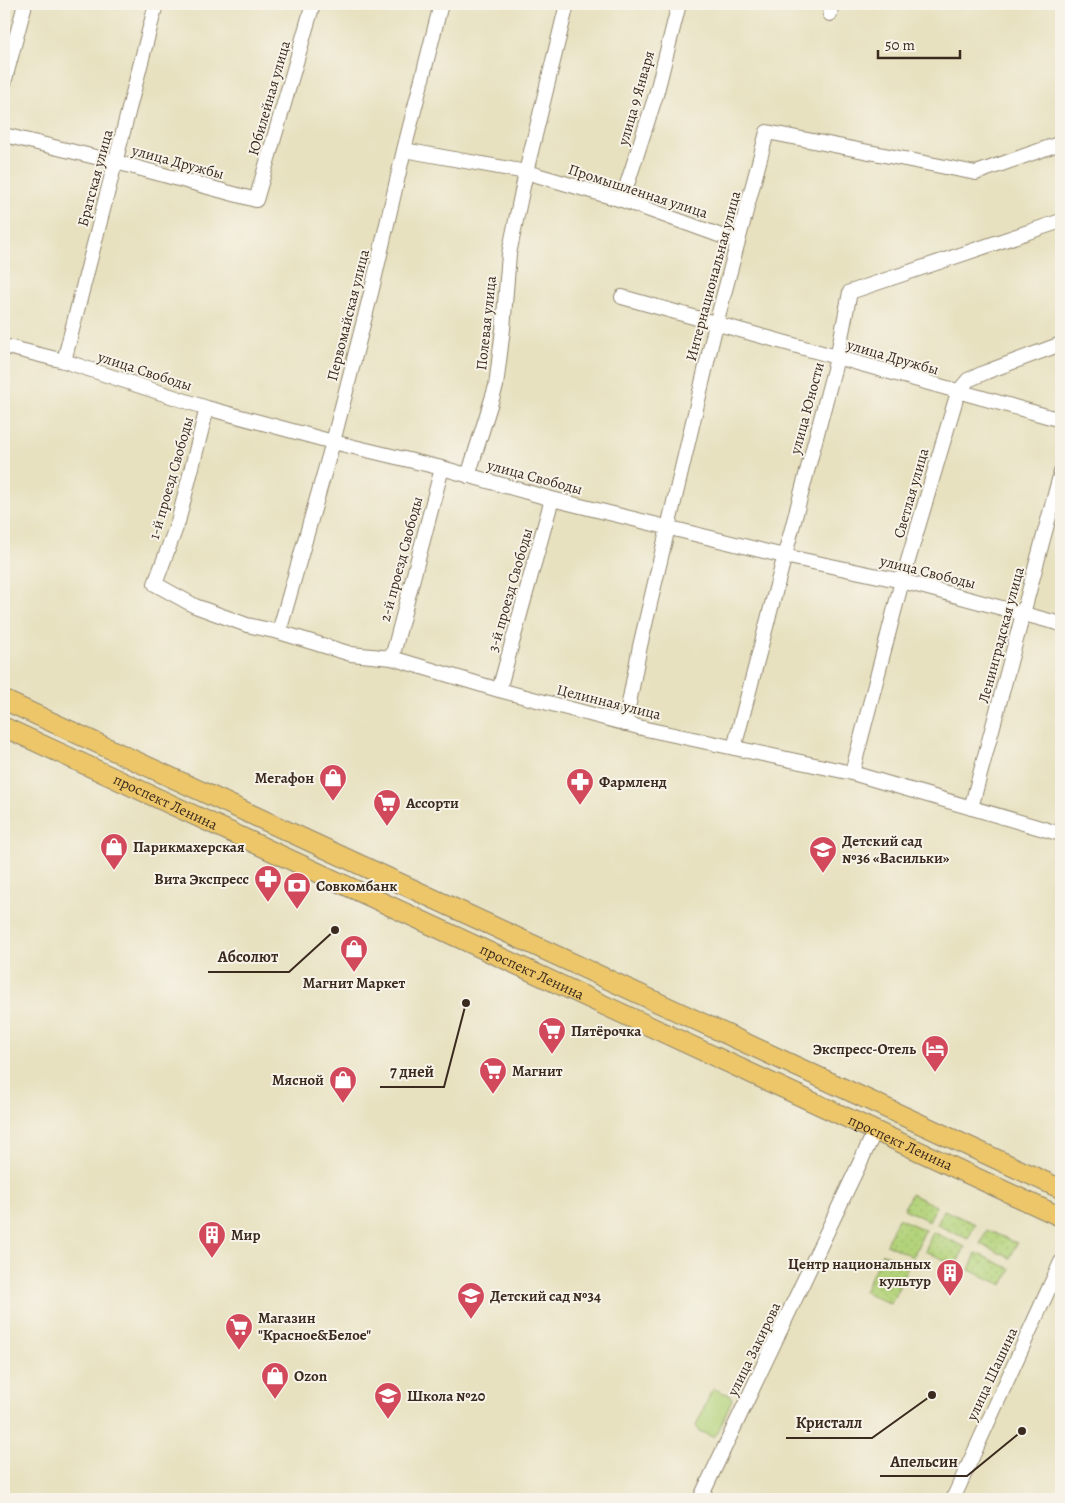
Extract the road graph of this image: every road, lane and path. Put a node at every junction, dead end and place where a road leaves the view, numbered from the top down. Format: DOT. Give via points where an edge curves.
graph roads {
  1 [pos="25,4"];
  2 [pos="156,4"];
  3 [pos="313,4"];
  4 [pos="440,4"];
  5 [pos="567,4"];
  6 [pos="679,4"];
  7 [pos="4,83"];
  8 [pos="4,135"];
  9 [pos="1061,143"];
  10 [pos="404,150"];
  11 [pos="116,162"];
  12 [pos="526,172"];
  13 [pos="256,200"];
  14 [pos="622,200"];
  15 [pos="1061,221"];
  16 [pos="738,242"];
  17 [pos="622,297"];
  18 [pos="716,324"];
  19 [pos="1061,344"];
  20 [pos="4,346"];
  21 [pos="837,358"];
  22 [pos="64,361"];
  23 [pos="958,392"];
  24 [pos="207,408"];
  25 [pos="1061,420"];
  26 [pos="333,442"];
  27 [pos="442,468"];
  28 [pos="1061,472"];
  29 [pos="468,476"];
  30 [pos="552,499"];
  31 [pos="668,528"];
  32 [pos="784,556"];
  33 [pos="902,581"];
  34 [pos="155,584"];
  35 [pos="1023,614"];
  36 [pos="1061,624"];
  37 [pos="279,632"];
  38 [pos="392,658"];
  39 [pos="499,690"];
  40 [pos="4,700"];
  41 [pos="625,724"];
  42 [pos="4,727"];
  43 [pos="734,748"];
  44 [pos="852,773"];
  45 [pos="971,808"];
  46 [pos="1061,834"];
  47 [pos="656,1002"];
  48 [pos="646,1025"];
  49 [pos="875,1131"];
  50 [pos="1061,1188"];
  51 [pos="1061,1217"];
  52 [pos="1061,1262"];
  53 [pos="700,1499"];
  54 [pos="953,1499"];
  1 -- 7 [label="street"];
  2 -- 11 [label="street, Братская улица"];
  3 -- 13 [label="street, Юбилейная улица"];
  4 -- 10 [label="street, Первомайская улица"];
  5 -- 12 [label="street"];
  6 -- 14 [label="street, улица 9 Января" via="656,95"];
  8 -- 11 [label="street, улица Дружбы"];
  9 -- 16 [label="street, Интернациональная улица" via="976,173 768,132"];
  10 -- 12 [label="street, Промышленная улица"];
  10 -- 26 [label="street, Первомайская улица"];
  11 -- 13 [label="street, улица Дружбы"];
  11 -- 22 [label="street, Братская улица"];
  12 -- 14 [label="street, Промышленная улица"];
  12 -- 29 [label="street, Полевая улица" via="508,254 496,386"];
  14 -- 16 [label="street, Промышленная улица"];
  15 -- 21 [label="street, улица Юности" via="850,292"];
  16 -- 18 [label="street, Интернациональная улица"];
  17 -- 18 [label="street, улица Дружбы"];
  18 -- 21 [label="street, улица Дружбы"];
  18 -- 31 [label="street, Интернациональная улица"];
  19 -- 23 [label="street" via="968,380"];
  20 -- 22 [label="street, улица Свободы"];
  21 -- 23 [label="street, улица Дружбы"];
  21 -- 32 [label="street, улица Юности"];
  22 -- 24 [label="street, улица Свободы"];
  23 -- 25 [label="street, улица Дружбы"];
  23 -- 33 [label="street, Светлая улица"];
  24 -- 26 [label="street, улица Свободы"];
  24 -- 34 [label="street, 1-й проезд Свободы" via="178,522"];
  26 -- 27 [label="street, улица Свободы"];
  26 -- 37 [label="street, Первомайская улица"];
  27 -- 29 [label="street, улица Свободы"];
  27 -- 38 [label="street, 2-й проезд Свободы"];
  28 -- 35 [label="street, Ленинградская улица"];
  29 -- 30 [label="street, улица Свободы"];
  30 -- 31 [label="street, улица Свободы"];
  30 -- 39 [label="street, 3-й проезд Свободы"];
  31 -- 32 [label="street, улица Свободы"];
  31 -- 41 [label="street, Интернациональная улица"];
  32 -- 33 [label="street, улица Свободы"];
  32 -- 43 [label="street, улица Юности"];
  33 -- 35 [label="street, улица Свободы"];
  33 -- 44 [label="street, Светлая улица"];
  34 -- 37 [label="street, Целинная улица" via="195,606 247,625"];
  35 -- 36 [label="street, улица Свободы"];
  35 -- 45 [label="street, Ленинградская улица"];
  37 -- 38 [label="street, Целинная улица" via="351,654"];
  38 -- 39 [label="street, Целинная улица"];
  39 -- 41 [label="street, Целинная улица"];
  40 -- 47 [label="main road, проспект Ленина"];
  41 -- 43 [label="street, Целинная улица"];
  42 -- 48 [label="main road, проспект Ленина"];
  43 -- 44 [label="street, Целинная улица"];
  44 -- 45 [label="street, Целинная улица"];
  45 -- 46 [label="street, Целинная улица"];
  47 -- 48 [label="main road"];
  47 -- 50 [label="main road, проспект Ленина"];
  48 -- 49 [label="main road, проспект Ленина"];
  49 -- 51 [label="main road, проспект Ленина"];
  49 -- 53 [label="street, улица Закирова"];
  52 -- 54 [label="street, улица Шашина"];
}
